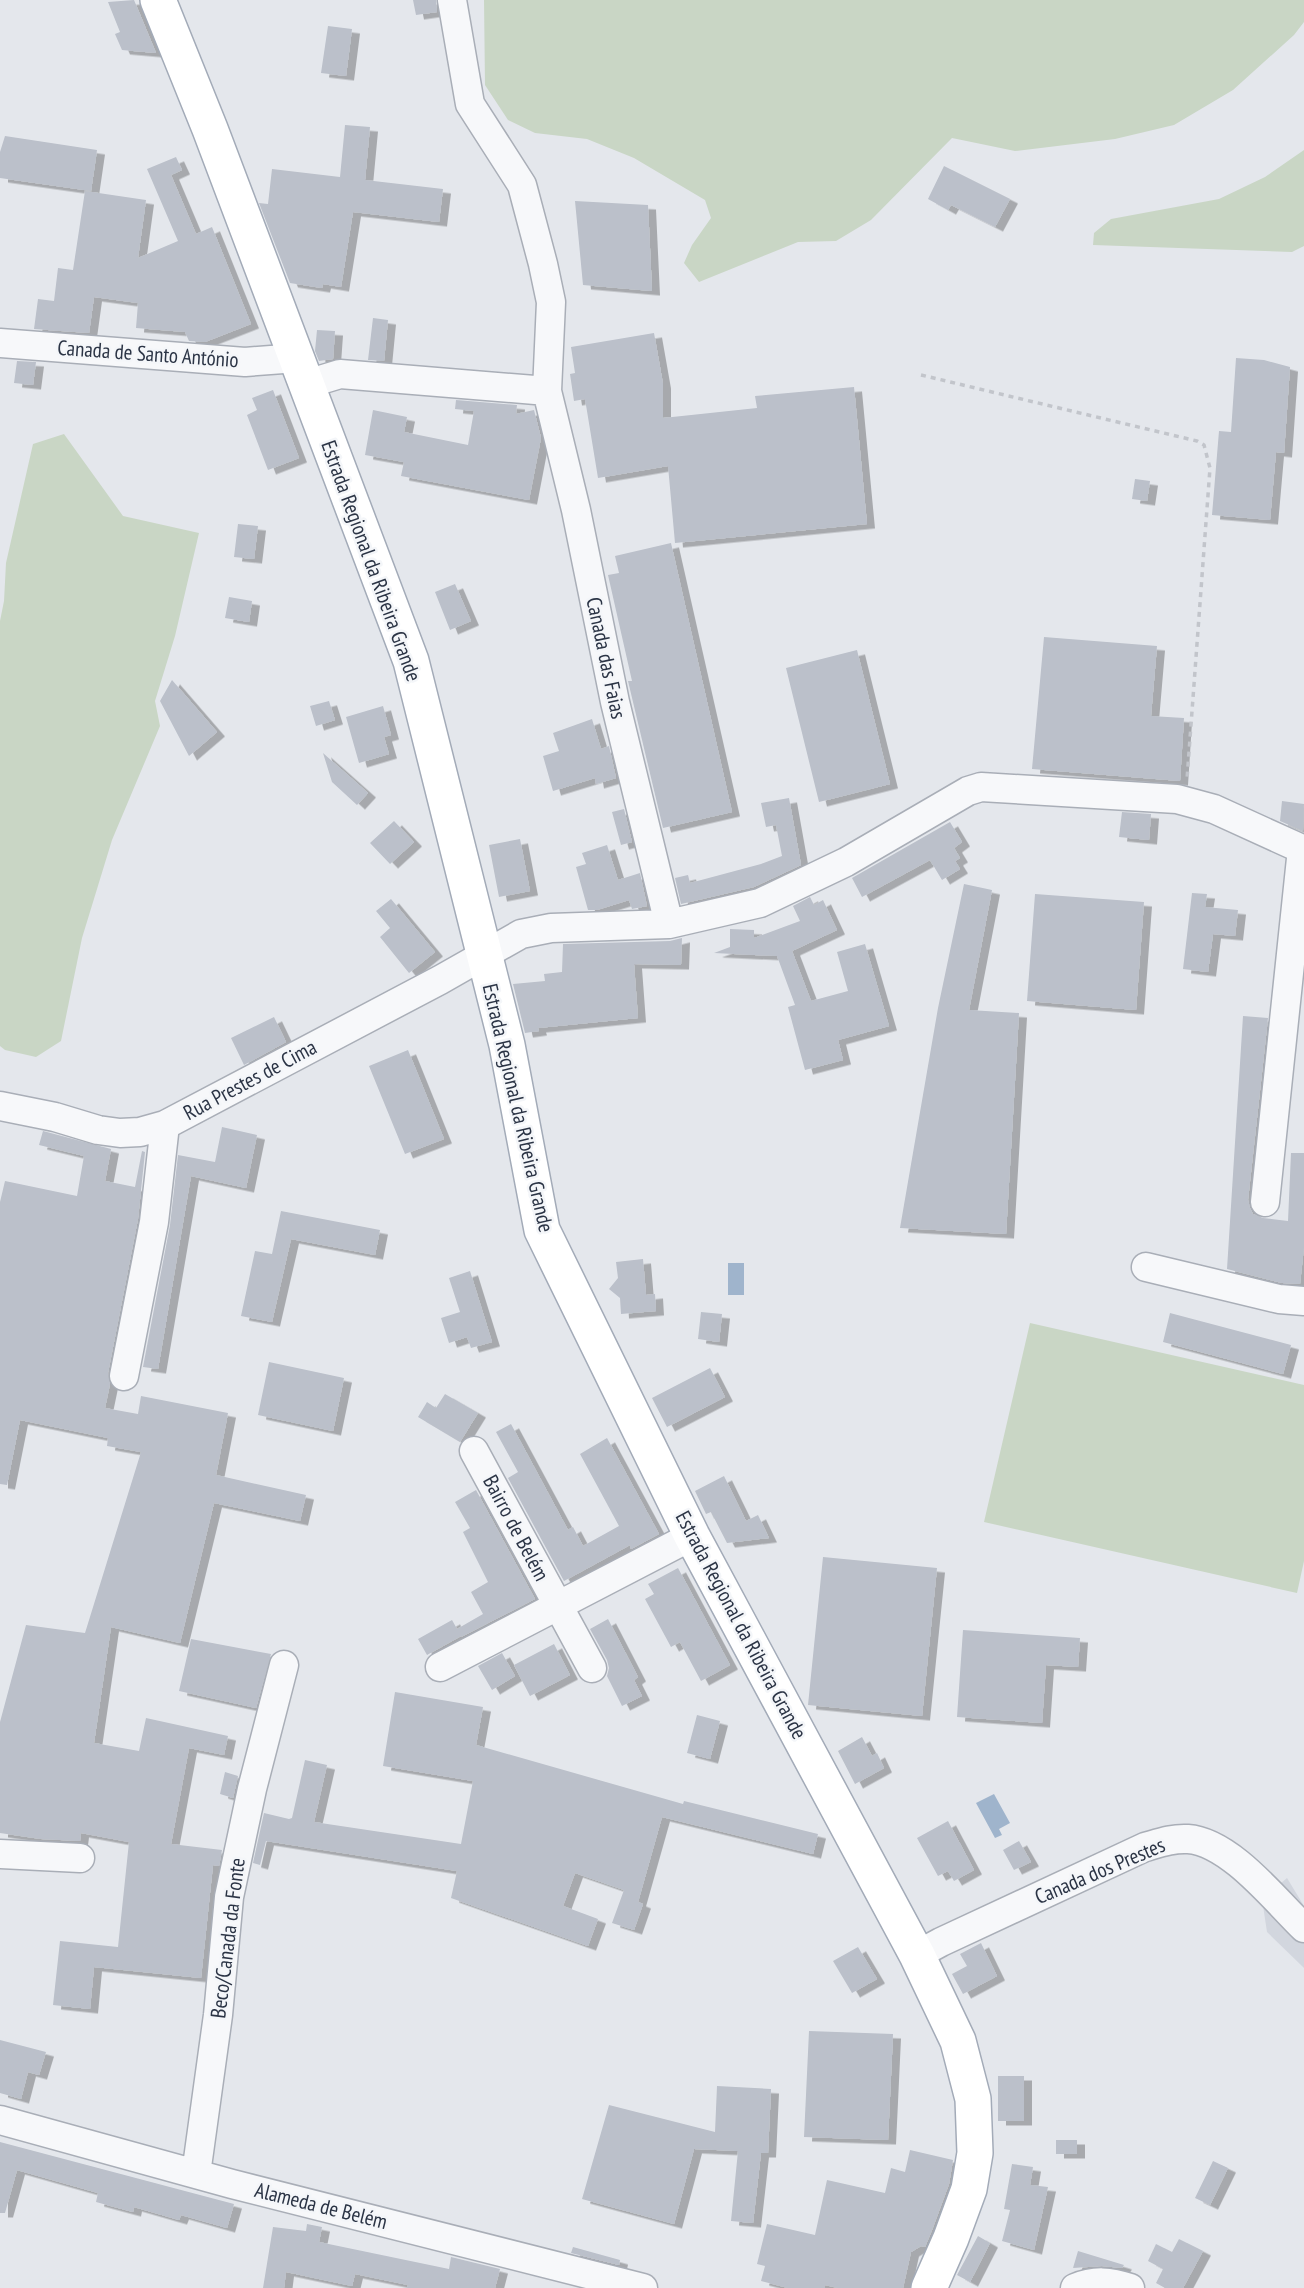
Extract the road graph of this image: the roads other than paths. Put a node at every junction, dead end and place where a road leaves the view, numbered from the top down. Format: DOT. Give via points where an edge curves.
graph roads {
  1 [pos="158,0"];
  2 [pos="452,0"];
  3 [pos="0,343"];
  4 [pos="302,371"];
  5 [pos="547,391"];
  6 [pos="1303,849"];
  7 [pos="669,924"];
  8 [pos="484,956"];
  9 [pos="0,1106"];
  10 [pos="165,1125"];
  11 [pos="1265,1202"];
  12 [pos="1146,1267"];
  13 [pos="1304,1301"];
  14 [pos="124,1376"];
  15 [pos="474,1451"];
  16 [pos="692,1536"];
  17 [pos="558,1606"];
  18 [pos="284,1665"];
  19 [pos="440,1667"];
  20 [pos="592,1668"];
  21 [pos="0,1854"];
  22 [pos="80,1858"];
  23 [pos="1304,1928"];
  24 [pos="917,1955"];
  25 [pos="0,2120"];
  26 [pos="197,2174"];
  27 [pos="643,2288"];
  28 [pos="929,2288"];
  29 [pos="1075,2288"];
  30 [pos="1129,2288"];
  1 -- 4 [label="main road, Estrada Regional da Ribeira Grande"];
  2 -- 5 [label="street, Canada das Faias" via="470,104 522,186 543,264 551,302"];
  3 -- 4 [label="street, Canada de Santo António" via="245,362"];
  4 -- 5 [label="street"];
  4 -- 8 [label="main road, Estrada Regional da Ribeira Grande" via="411,661"];
  5 -- 7 [label="street, Canada das Faias"];
  6 -- 7 [label="street, Rua Prestes de Cima" via="1186,801 981,787 846,862 760,903"];
  6 -- 11 [label="street"];
  7 -- 8 [label="street, Rua Prestes de Cima" via="551,928 521,934"];
  8 -- 10 [label="street, Rua Prestes de Cima"];
  8 -- 16 [label="main road, Estrada Regional da Ribeira Grande" via="542,1230"];
  9 -- 10 [label="street, Rua Prestes de Cima" via="120,1133"];
  10 -- 14 [label="street" via="154,1222"];
  12 -- 13 [label="street"];
  15 -- 17 [label="street, Bairro de Belém"];
  16 -- 17 [label="street, Bairro de Belém"];
  16 -- 24 [label="main road, Estrada Regional da Ribeira Grande"];
  17 -- 19 [label="street, Bairro de Belém"];
  17 -- 20 [label="street, Bairro de Belém"];
  18 -- 26 [label="street, Beco/Canada da Fonte" via="229,1897"];
  21 -- 22 [label="street"];
  23 -- 24 [label="street, Canada dos Prestes" via="1216,1847 1170,1839 1144,1847"];
  24 -- 28 [label="main road, Estrada Regional da Ribeira Grande" via="958,2041 974,2099 975,2153 969,2189"];
  25 -- 26 [label="street, Alameda de Belém"];
  26 -- 27 [label="street, Alameda de Belém"];
  29 -- 30 [label="street" via="1108,2281"];
}
